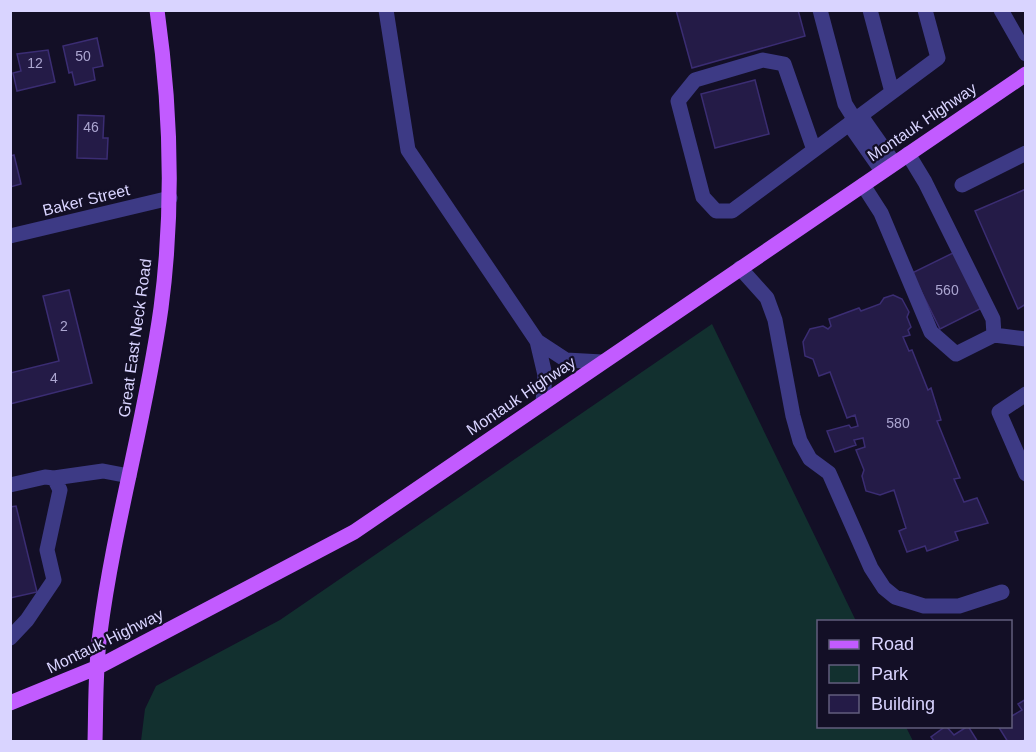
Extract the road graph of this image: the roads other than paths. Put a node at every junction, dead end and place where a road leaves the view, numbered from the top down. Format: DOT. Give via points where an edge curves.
graph roads {
  1 [pos="156,10"];
  2 [pos="386,10"];
  3 [pos="820,10"];
  4 [pos="870,10"];
  5 [pos="925,10"];
  6 [pos="1001,10"];
  7 [pos="1026,54"];
  8 [pos="1026,74"];
  9 [pos="892,92"];
  10 [pos="855,120"];
  11 [pos="814,150"];
  12 [pos="1026,153"];
  13 [pos="908,154"];
  14 [pos="888,167"];
  15 [pos="863,185"];
  16 [pos="962,185"];
  17 [pos="170,198"];
  18 [pos="10,236"];
  19 [pos="740,268"];
  20 [pos="994,335"];
  21 [pos="1026,339"];
  22 [pos="537,340"];
  23 [pos="602,362"];
  24 [pos="1026,394"];
  25 [pos="543,403"];
  26 [pos="1024,467"];
  27 [pos="129,476"];
  28 [pos="54,478"];
  29 [pos="10,485"];
  30 [pos="1002,592"];
  31 [pos="10,638"];
  32 [pos="98,667"];
  33 [pos="10,703"];
  34 [pos="95,741"];
  1 -- 17 [label="main road, Great East Neck Road" via="167,81"];
  2 -- 22 [label="street" via="408,150"];
  3 -- 10 [label="street" via="845,104"];
  4 -- 9 [label="street"];
  5 -- 9 [label="street" via="939,58"];
  6 -- 7 [label="street"];
  8 -- 13 [label="main road, Montauk Highway"];
  9 -- 10 [label="street"];
  10 -- 11 [label="street"];
  10 -- 14 [label="street"];
  11 -- 11 [label="street" via="784,64 763,60 695,80 678,101 703,197 716,211 732,211"];
  12 -- 16 [label="street"];
  13 -- 14 [label="main road, Montauk Highway"];
  13 -- 20 [label="street" via="993,319"];
  14 -- 15 [label="main road, Montauk Highway"];
  15 -- 19 [label="main road, Montauk Highway"];
  15 -- 20 [label="street" via="902,258 905,276 931,332 956,354"];
  17 -- 18 [label="street, Baker Street"];
  17 -- 27 [label="main road, Great East Neck Road" via="161,307 147,398"];
  19 -- 23 [label="main road, Montauk Highway"];
  19 -- 30 [label="street" via="767,298 775,320 800,441 810,459 829,473 884,588 895,597 924,606 959,606"];
  20 -- 21 [label="street"];
  22 -- 23 [label="street" via="566,360"];
  22 -- 25 [label="street" via="545,372"];
  23 -- 25 [label="main road, Montauk Highway"];
  24 -- 26 [label="street" via="999,412"];
  25 -- 32 [label="main road, Montauk Highway" via="354,532"];
  27 -- 28 [label="street" via="103,471"];
  27 -- 32 [label="main road, Great East Neck Road" via="100,633"];
  28 -- 29 [label="street"];
  28 -- 31 [label="street" via="60,490 47,550 54,580"];
  32 -- 33 [label="main road, Montauk Highway"];
  32 -- 34 [label="main road, Great East Neck Road"];
}
